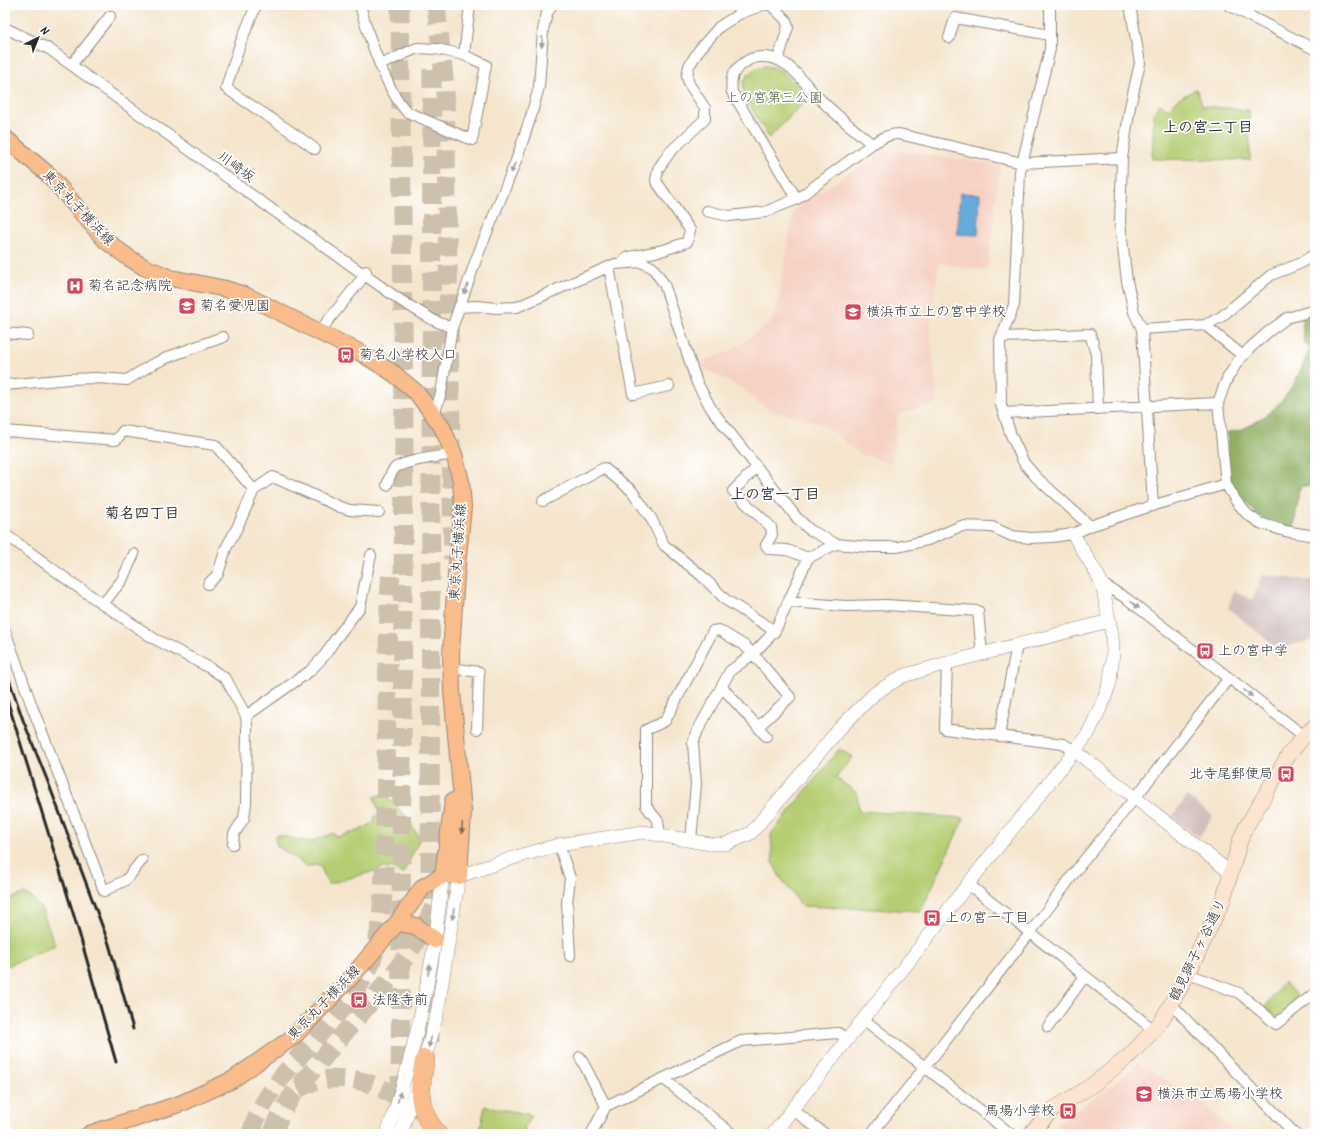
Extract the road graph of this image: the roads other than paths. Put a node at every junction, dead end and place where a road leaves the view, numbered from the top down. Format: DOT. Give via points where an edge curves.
graph roads {
  1 [pos="257,5"];
  2 [pos="360,5"];
  3 [pos="470,5"];
  4 [pos="552,5"];
  5 [pos="763,5"];
  6 [pos="768,5"];
  7 [pos="1050,5"];
  8 [pos="1130,5"];
  9 [pos="1228,5"];
  10 [pos="110,16"];
  11 [pos="5,28"];
  12 [pos="1050,35"];
  13 [pos="949,38"];
  14 [pos="1315,47"];
  15 [pos="464,55"];
  16 [pos="778,60"];
  17 [pos="72,64"];
  18 [pos="380,65"];
  19 [pos="5,138"];
  20 [pos="872,144"];
  21 [pos="316,149"];
  22 [pos="1122,158"];
  23 [pos="1022,164"];
  24 [pos="797,199"];
  25 [pos="707,211"];
  26 [pos="1315,254"];
  27 [pos="612,265"];
  28 [pos="365,273"];
  29 [pos="459,307"];
  30 [pos="1315,310"];
  31 [pos="1204,325"];
  32 [pos="452,328"];
  33 [pos="1142,329"];
  34 [pos="320,332"];
  35 [pos="5,333"];
  36 [pos="28,335"];
  37 [pos="223,337"];
  38 [pos="1001,337"];
  39 [pos="1243,356"];
  40 [pos="5,385"];
  41 [pos="669,386"];
  42 [pos="1218,403"];
  43 [pos="1147,406"];
  44 [pos="1098,408"];
  45 [pos="1004,413"];
  46 [pos="434,415"];
  47 [pos="5,431"];
  48 [pos="454,454"];
  49 [pos="757,467"];
  50 [pos="1226,484"];
  51 [pos="387,485"];
  52 [pos="254,490"];
  53 [pos="543,501"];
  54 [pos="1153,506"];
  55 [pos="379,512"];
  56 [pos="1090,526"];
  57 [pos="5,534"];
  58 [pos="1073,534"];
  59 [pos="1315,536"];
  60 [pos="836,544"];
  61 [pos="134,554"];
  62 [pos="371,556"];
  63 [pos="808,558"];
  64 [pos="208,584"];
  65 [pos="1102,584"];
  66 [pos="788,602"];
  67 [pos="103,604"];
  68 [pos="1109,621"];
  69 [pos="5,631"];
  70 [pos="775,631"];
  71 [pos="1016,645"];
  72 [pos="753,654"];
  73 [pos="982,654"];
  74 [pos="947,663"];
  75 [pos="451,668"];
  76 [pos="1229,678"];
  77 [pos="722,687"];
  78 [pos="246,716"];
  79 [pos="758,727"];
  80 [pos="477,729"];
  81 [pos="1310,731"];
  82 [pos="766,736"];
  83 [pos="999,736"];
  84 [pos="1074,750"];
  85 [pos="458,761"];
  86 [pos="1135,798"];
  87 [pos="660,835"];
  88 [pos="691,841"];
  89 [pos="233,844"];
  90 [pos="559,845"];
  91 [pos="142,860"];
  92 [pos="1231,873"];
  93 [pos="443,875"];
  94 [pos="459,876"];
  95 [pos="968,884"];
  96 [pos="397,923"];
  97 [pos="1030,932"];
  98 [pos="435,940"];
  99 [pos="570,956"];
  100 [pos="1188,974"];
  101 [pos="1085,976"];
  102 [pos="1315,993"];
  103 [pos="1172,1005"];
  104 [pos="863,1019"];
  105 [pos="1048,1026"];
  106 [pos="1154,1030"];
  107 [pos="848,1039"];
  108 [pos="580,1057"];
  109 [pos="425,1059"];
  110 [pos="925,1067"];
  111 [pos="664,1079"];
  112 [pos="606,1106"];
  113 [pos="792,1110"];
  114 [pos="89,1134"];
  115 [pos="387,1134"];
  116 [pos="400,1134"];
  117 [pos="437,1134"];
  118 [pos="592,1134"];
  119 [pos="732,1134"];
  120 [pos="773,1134"];
  121 [pos="825,1134"];
  122 [pos="871,1134"];
  123 [pos="1011,1134"];
  124 [pos="1030,1134"];
  125 [pos="1295,1134"];
  1 -- 21 [label="street" via="240,44 226,88"];
  2 -- 18 [label="street"];
  3 -- 15 [label="street"];
  4 -- 29 [label="street, one-way" via="543,30 539,87 531,116"];
  5 -- 27 [label="street" via="739,14 719,27 689,66 689,84 705,108 705,118 670,152 658,169 656,181 690,230 686,242 664,250 619,259"];
  6 -- 16 [label="street" via="786,20 788,27"];
  7 -- 12 [label="street"];
  8 -- 22 [label="street" via="1140,63"];
  9 -- 14 [label="street" via="1312,48"];
  10 -- 17 [label="street"];
  11 -- 17 [label="street, 川崎坂" via="49,49"];
  12 -- 13 [label="street" via="955,18"];
  12 -- 23 [label="street" via="1050,49"];
  15 -- 18 [label="street" via="417,48"];
  15 -- 18 [label="street" via="486,65 472,140 407,112 400,105"];
  16 -- 20 [label="street" via="788,66 820,99"];
  16 -- 24 [label="street" via="768,57 749,60 735,71 731,84 735,98"];
  17 -- 28 [label="street, 川崎坂" via="239,186"];
  19 -- 34 [label="main road, 東京丸子横浜線" via="49,175 97,231 129,258 171,278 226,289 246,296"];
  20 -- 23 [label="street" via="885,137 899,134"];
  20 -- 24 [label="street"];
  22 -- 23 [label="street"];
  22 -- 33 [label="street" via="1121,230 1127,281 1134,312"];
  23 -- 38 [label="street" via="1014,305"];
  24 -- 25 [label="street" via="765,212 729,216"];
  26 -- 31 [label="street" via="1299,264 1271,275 1221,317"];
  27 -- 29 [label="street" via="516,307"];
  27 -- 41 [label="street" via="633,394"];
  27 -- 49 [label="street" via="642,262 653,268 664,284 697,383 712,410"];
  28 -- 32 [label="street, 川崎坂" via="400,300"];
  28 -- 34 [label="street"];
  29 -- 32 [label="street"];
  30 -- 39 [label="street" via="1287,318"];
  31 -- 33 [label="street"];
  31 -- 39 [label="street"];
  32 -- 46 [label="street" via="441,394"];
  33 -- 43 [label="street"];
  34 -- 46 [label="main road, 東京丸子横浜線" via="361,352 393,372 416,392"];
  35 -- 36 [label="street"];
  37 -- 40 [label="street" via="171,356 126,380 96,378"];
  38 -- 44 [label="street" via="1090,334 1096,354"];
  38 -- 45 [label="street" via="1001,405"];
  39 -- 42 [label="street" via="1228,377"];
  42 -- 43 [label="street"];
  42 -- 50 [label="street"];
  43 -- 44 [label="street"];
  43 -- 54 [label="street"];
  44 -- 45 [label="street"];
  45 -- 56 [label="street" via="1024,463"];
  46 -- 48 [label="main road, 東京丸子横浜線"];
  47 -- 52 [label="street" via="116,440 123,431 215,446"];
  48 -- 51 [label="street" via="404,464 390,474"];
  48 -- 75 [label="main road, 東京丸子横浜線" via="461,481 463,507"];
  49 -- 60 [label="street" via="797,518 810,530"];
  49 -- 63 [label="street" via="733,491 771,527 772,535 766,545 769,549 787,550"];
  50 -- 54 [label="street"];
  50 -- 59 [label="street" via="1247,514 1260,523 1285,531"];
  52 -- 55 [label="street" via="273,477 340,507"];
  52 -- 64 [label="street" via="226,548 218,574"];
  53 -- 70 [label="street" via="604,468 632,491 651,518 664,545 702,576 726,600"];
  54 -- 56 [label="street"];
  56 -- 58 [label="street"];
  57 -- 67 [label="street"];
  58 -- 60 [label="street" via="1031,538 1012,536 992,527 961,526 928,540 898,548"];
  58 -- 65 [label="street"];
  60 -- 63 [label="street"];
  61 -- 67 [label="street" via="122,580"];
  62 -- 78 [label="street" via="360,607 325,655 310,671"];
  63 -- 66 [label="street"];
  65 -- 68 [label="street"];
  65 -- 76 [label="street, one-way" via="1126,598"];
  66 -- 70 [label="street"];
  66 -- 73 [label="street" via="978,611"];
  67 -- 78 [label="street" via="153,638 226,679"];
  68 -- 71 [label="street"];
  68 -- 84 [label="street" via="1112,651 1110,682 1088,734"];
  69 -- 91 [label="street" via="104,891 126,880"];
  70 -- 72 [label="street"];
  71 -- 73 [label="street"];
  71 -- 83 [label="street"];
  72 -- 77 [label="street" via="730,672"];
  72 -- 79 [label="street" via="790,697"];
  72 -- 87 [label="street" via="719,630 713,631 665,721 646,730 646,806 658,821"];
  73 -- 74 [label="street"];
  74 -- 83 [label="street" via="945,729"];
  74 -- 88 [label="street" via="903,676 875,693 840,728 750,833 726,844"];
  75 -- 80 [label="street" via="479,672"];
  75 -- 85 [label="main road, 東京丸子横浜線"];
  76 -- 81 [label="street, one-way"];
  76 -- 86 [label="street"];
  77 -- 79 [label="street"];
  77 -- 88 [label="street" via="693,743 696,784"];
  78 -- 89 [label="street" via="246,803 244,818 234,834"];
  79 -- 82 [label="street"];
  81 -- 92 [label="main road, 鶴見獅子ヶ谷通り" via="1280,768 1246,828"];
  83 -- 84 [label="street" via="1063,744"];
  84 -- 86 [label="street"];
  84 -- 95 [label="street"];
  85 -- 93 [label="main road, 東京丸子横浜線"];
  85 -- 94 [label="main road, 東京丸子横浜線, one-way" via="462,811"];
  86 -- 92 [label="street"];
  86 -- 97 [label="street"];
  87 -- 88 [label="street"];
  87 -- 90 [label="street" via="643,832"];
  90 -- 94 [label="street"];
  90 -- 99 [label="street" via="570,878 567,903"];
  92 -- 100 [label="main road, 鶴見獅子ヶ谷通り" via="1223,900"];
  93 -- 94 [label="main road"];
  93 -- 96 [label="main road, 東京丸子横浜線" via="423,888"];
  93 -- 98 [label="street"];
  94 -- 109 [label="street, one-way" via="438,1007"];
  95 -- 97 [label="street"];
  95 -- 104 [label="street"];
  96 -- 98 [label="main road" via="416,926"];
  96 -- 114 [label="main road, 東京丸子横浜線" via="354,974 293,1038 232,1080 182,1103"];
  97 -- 101 [label="street"];
  97 -- 110 [label="street"];
  115 -- 98 [label="street, one-way" via="422,1008"];
  100 -- 102 [label="street" via="1239,993 1276,1024"];
  100 -- 103 [label="main road, 鶴見獅子ヶ谷通り"];
  101 -- 105 [label="street"];
  101 -- 106 [label="street"];
  103 -- 106 [label="main road, 鶴見獅子ヶ谷通り"];
  103 -- 125 [label="street"];
  104 -- 107 [label="street"];
  104 -- 110 [label="street"];
  106 -- 124 [label="main road, 鶴見獅子ヶ谷通り" via="1129,1056 1088,1088 1052,1110"];
  107 -- 111 [label="street" via="838,1033 741,1041"];
  107 -- 113 [label="street"];
  108 -- 112 [label="street"];
  109 -- 116 [label="street"];
  109 -- 117 [label="highway" via="420,1098 427,1120"];
  110 -- 122 [label="street"];
  110 -- 123 [label="street"];
  111 -- 112 [label="street"];
  111 -- 119 [label="street"];
  112 -- 118 [label="street"];
  113 -- 120 [label="street"];
  113 -- 121 [label="street"];
}
